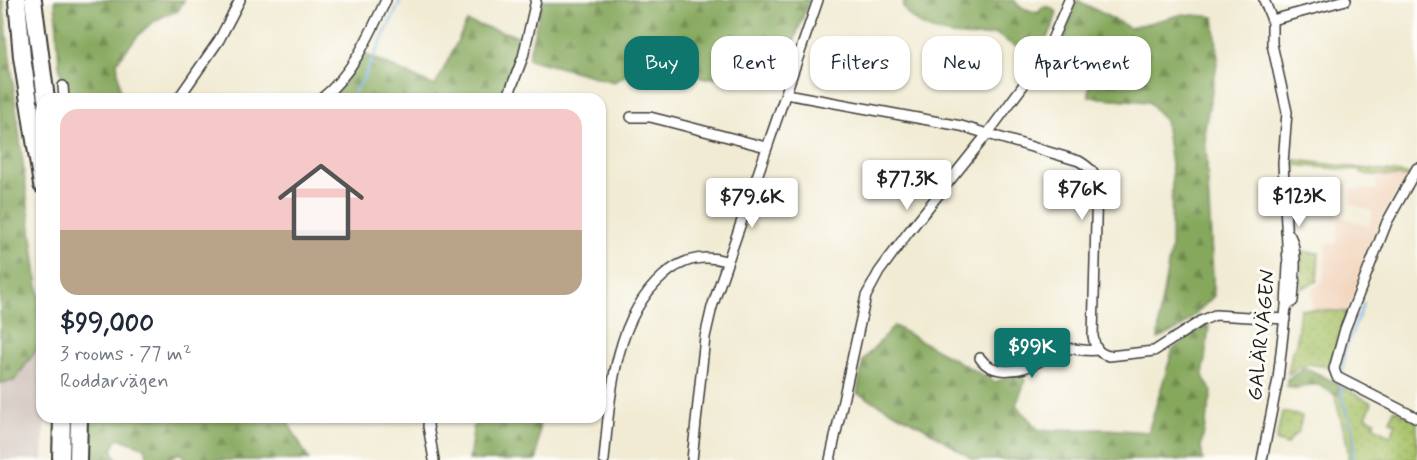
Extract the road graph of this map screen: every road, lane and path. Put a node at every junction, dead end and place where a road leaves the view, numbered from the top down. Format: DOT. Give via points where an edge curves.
graph roads {
  1 [pos="17,0"];
  2 [pos="33,0"];
  3 [pos="240,0"];
  4 [pos="386,0"];
  5 [pos="536,0"];
  6 [pos="818,0"];
  7 [pos="1069,0"];
  8 [pos="1264,0"];
  9 [pos="1346,0"];
  10 [pos="1272,20"];
  11 [pos="63,86"];
  12 [pos="45,93"];
  13 [pos="64,93"];
  14 [pos="182,93"];
  15 [pos="327,93"];
  16 [pos="509,93"];
  17 [pos="786,94"];
  18 [pos="632,117"];
  19 [pos="988,133"];
  20 [pos="36,147"];
  21 [pos="766,147"];
  22 [pos="1417,168"];
  23 [pos="726,261"];
  24 [pos="1285,319"];
  25 [pos="1097,350"];
  26 [pos="980,358"];
  27 [pos="1417,418"];
  28 [pos="62,423"];
  29 [pos="79,423"];
  30 [pos="428,423"];
  31 [pos="61,460"];
  32 [pos="78,460"];
  33 [pos="434,460"];
  34 [pos="604,460"];
  35 [pos="692,460"];
  36 [pos="830,460"];
  37 [pos="1262,460"];
  1 -- 20 [label="highway"];
  2 -- 12 [label="highway"];
  3 -- 14 [label="street" via="219,40"];
  4 -- 15 [label="street" via="356,59"];
  5 -- 16 [label="street" via="523,57"];
  6 -- 17 [label="street"];
  7 -- 19 [label="street" via="1045,56"];
  8 -- 10 [label="street, GALÄRVÄGEN"];
  9 -- 10 [label="street"];
  10 -- 24 [label="street, GALÄRVÄGEN" via="1272,44 1287,112 1282,163 1288,265"];
  11 -- 13 [label="street"];
  17 -- 19 [label="street"];
  17 -- 21 [label="street"];
  18 -- 21 [label="street" via="650,117"];
  19 -- 25 [label="street" via="1079,161 1094,174 1097,184 1093,336"];
  19 -- 36 [label="street" via="907,234 866,296"];
  21 -- 23 [label="street"];
  22 -- 27 [label="street" via="1387,222 1345,329 1334,369 1343,380"];
  23 -- 34 [label="street" via="710,257 688,260 670,270 647,292 622,346"];
  23 -- 35 [label="street" via="705,337"];
  24 -- 25 [label="street" via="1215,315 1154,351 1109,356"];
  24 -- 37 [label="street, GALÄRVÄGEN"];
  25 -- 26 [label="street" via="1064,348 1019,369 993,368"];
  28 -- 31 [label="highway"];
  29 -- 32 [label="highway"];
  30 -- 33 [label="street"];
}
